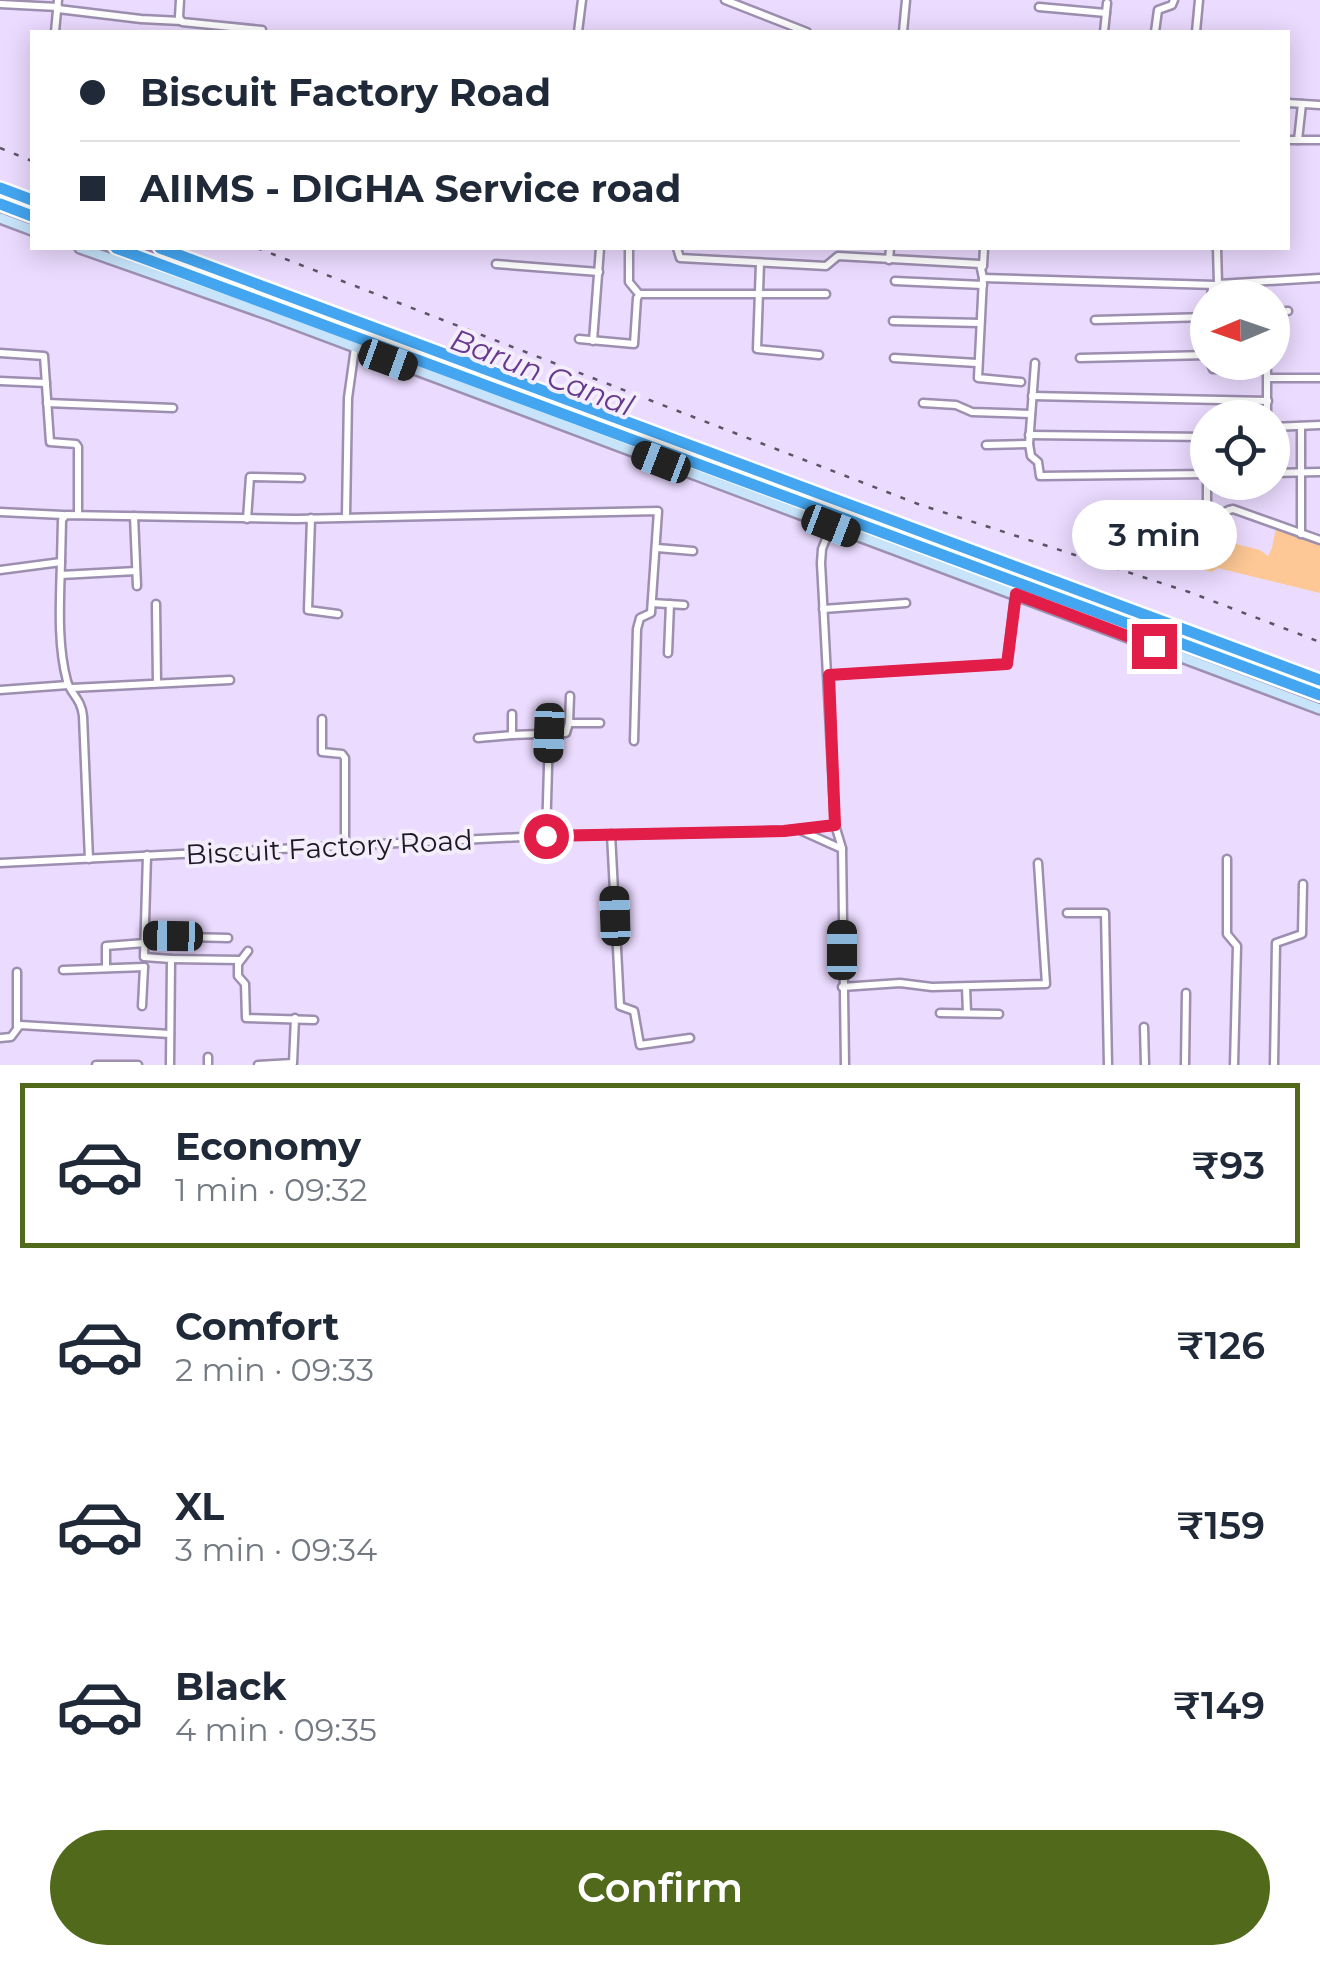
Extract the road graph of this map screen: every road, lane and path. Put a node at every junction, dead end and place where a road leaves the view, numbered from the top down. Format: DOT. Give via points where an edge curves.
graph roads {
  1 [pos="180,0"];
  2 [pos="582,0"];
  3 [pos="725,0"];
  4 [pos="906,0"];
  5 [pos="1174,0"];
  6 [pos="1199,0"];
  7 [pos="0,4"];
  8 [pos="1107,4"];
  9 [pos="58,5"];
  10 [pos="1040,7"];
  11 [pos="1106,13"];
  12 [pos="181,21"];
  13 [pos="55,30"];
  14 [pos="262,30"];
  15 [pos="578,30"];
  16 [pos="802,30"];
  17 [pos="903,30"];
  18 [pos="1104,30"];
  19 [pos="1155,30"];
  20 [pos="1196,30"];
  21 [pos="1290,103"];
  22 [pos="1302,104"];
  23 [pos="1320,105"];
  24 [pos="1290,140"];
  25 [pos="1298,140"];
  26 [pos="1320,140"];
  27 [pos="0,188"];
  28 [pos="30,199"];
  29 [pos="0,204"];
  30 [pos="30,215"];
  31 [pos="0,218"];
  32 [pos="30,229"];
  33 [pos="86,250"];
  34 [pos="121,250"];
  35 [pos="165,250"];
  36 [pos="600,250"];
  37 [pos="629,250"];
  38 [pos="677,250"];
  39 [pos="890,250"];
  40 [pos="984,250"];
  41 [pos="1217,250"];
  42 [pos="889,260"];
  43 [pos="760,263"];
  44 [pos="496,264"];
  45 [pos="982,267"];
  46 [pos="598,272"];
  47 [pos="1320,278"];
  48 [pos="1216,280"];
  49 [pos="1285,280"];
  50 [pos="895,281"];
  51 [pos="983,282"];
  52 [pos="1190,284"];
  53 [pos="639,294"];
  54 [pos="760,294"];
  55 [pos="826,294"];
  56 [pos="1190,317"];
  57 [pos="1095,320"];
  58 [pos="892,321"];
  59 [pos="980,323"];
  60 [pos="579,339"];
  61 [pos="593,341"];
  62 [pos="356,348"];
  63 [pos="0,353"];
  64 [pos="1190,355"];
  65 [pos="819,356"];
  66 [pos="894,358"];
  67 [pos="1080,358"];
  68 [pos="977,362"];
  69 [pos="1035,363"];
  70 [pos="1290,378"];
  71 [pos="1320,378"];
  72 [pos="0,381"];
  73 [pos="1022,382"];
  74 [pos="46,383"];
  75 [pos="1032,396"];
  76 [pos="1221,400"];
  77 [pos="923,402"];
  78 [pos="47,403"];
  79 [pos="173,408"];
  80 [pos="1030,414"];
  81 [pos="1320,425"];
  82 [pos="1290,426"];
  83 [pos="1301,426"];
  84 [pos="1190,438"];
  85 [pos="1029,440"];
  86 [pos="986,445"];
  87 [pos="1320,472"];
  88 [pos="1290,473"];
  89 [pos="1300,473"];
  90 [pos="1190,474"];
  91 [pos="300,478"];
  92 [pos="1205,500"];
  93 [pos="0,512"];
  94 [pos="64,515"];
  95 [pos="78,515"];
  96 [pos="134,516"];
  97 [pos="346,516"];
  98 [pos="311,518"];
  99 [pos="247,519"];
  100 [pos="831,526"];
  101 [pos="1301,534"];
  102 [pos="1320,540"];
  103 [pos="657,548"];
  104 [pos="694,550"];
  105 [pos="61,562"];
  106 [pos="0,570"];
  107 [pos="136,571"];
  108 [pos="61,575"];
  109 [pos="137,586"];
  110 [pos="1016,594"];
  111 [pos="652,603"];
  112 [pos="906,603"];
  113 [pos="156,604"];
  114 [pos="670,604"];
  115 [pos="684,605"];
  116 [pos="823,609"];
  117 [pos="338,614"];
  118 [pos="668,653"];
  119 [pos="829,675"];
  120 [pos="230,680"];
  121 [pos="1320,680"];
  122 [pos="157,683"];
  123 [pos="69,686"];
  124 [pos="0,690"];
  125 [pos="1320,695"];
  126 [pos="570,696"];
  127 [pos="1320,709"];
  128 [pos="512,714"];
  129 [pos="322,719"];
  130 [pos="600,722"];
  131 [pos="569,723"];
  132 [pos="549,733"];
  133 [pos="512,735"];
  134 [pos="478,738"];
  135 [pos="634,741"];
  136 [pos="835,825"];
  137 [pos="801,830"];
  138 [pos="611,834"];
  139 [pos="546,836"];
  140 [pos="346,846"];
  141 [pos="842,849"];
  142 [pos="147,856"];
  143 [pos="89,859"];
  144 [pos="1227,859"];
  145 [pos="0,863"];
  146 [pos="1038,863"];
  147 [pos="1304,884"];
  148 [pos="1067,913"];
  149 [pos="228,938"];
  150 [pos="145,939"];
  151 [pos="248,951"];
  152 [pos="144,957"];
  153 [pos="171,959"];
  154 [pos="241,960"];
  155 [pos="144,967"];
  156 [pos="106,968"];
  157 [pos="64,970"];
  158 [pos="17,972"];
  159 [pos="842,987"];
  160 [pos="966,987"];
  161 [pos="1186,993"];
  162 [pos="142,1006"];
  163 [pos="940,1013"];
  164 [pos="967,1013"];
  165 [pos="999,1014"];
  166 [pos="295,1018"];
  167 [pos="314,1020"];
  168 [pos="17,1026"];
  169 [pos="1144,1027"];
  170 [pos="170,1034"];
  171 [pos="0,1038"];
  172 [pos="690,1038"];
  173 [pos="96,1065"];
  174 [pos="138,1065"];
  175 [pos="170,1065"];
  176 [pos="258,1065"];
  177 [pos="845,1065"];
  178 [pos="1108,1065"];
  179 [pos="1145,1065"];
  180 [pos="1185,1065"];
  181 [pos="1234,1065"];
  182 [pos="1274,1065"];
  1 -- 12 [label="street"];
  2 -- 15 [label="street"];
  3 -- 16 [label="street"];
  4 -- 17 [label="street"];
  5 -- 19 [label="street" via="1158,10"];
  6 -- 20 [label="street"];
  7 -- 9 [label="street"];
  8 -- 11 [label="street"];
  9 -- 12 [label="street"];
  9 -- 13 [label="street"];
  10 -- 11 [label="street"];
  11 -- 18 [label="street"];
  12 -- 14 [label="street"];
  21 -- 22 [label="street"];
  22 -- 23 [label="street"];
  22 -- 25 [label="street"];
  24 -- 25 [label="street"];
  25 -- 26 [label="street"];
  27 -- 28 [label="highway"];
  29 -- 30 [label="highway"];
  31 -- 32 [label="main road"];
  33 -- 62 [label="main road"];
  34 -- 125 [label="highway"];
  35 -- 121 [label="highway"];
  36 -- 46 [label="street"];
  37 -- 53 [label="street" via="629,282"];
  38 -- 43 [label="street" via="683,259"];
  39 -- 42 [label="street"];
  40 -- 45 [label="street"];
  41 -- 48 [label="street"];
  42 -- 43 [label="street" via="838,256 826,266"];
  42 -- 45 [label="street"];
  43 -- 54 [label="street"];
  44 -- 46 [label="street"];
  45 -- 51 [label="street"];
  46 -- 61 [label="street"];
  47 -- 49 [label="street"];
  50 -- 51 [label="street"];
  51 -- 52 [label="street"];
  51 -- 59 [label="street"];
  53 -- 54 [label="street"];
  53 -- 61 [label="street" via="634,344"];
  54 -- 55 [label="street"];
  54 -- 65 [label="street" via="757,349"];
  56 -- 57 [label="street"];
  58 -- 59 [label="street"];
  59 -- 68 [label="street"];
  60 -- 61 [label="street"];
  62 -- 97 [label="street" via="348,398"];
  62 -- 100 [label="main road"];
  63 -- 74 [label="street" via="43,355"];
  64 -- 67 [label="street"];
  66 -- 68 [label="street"];
  68 -- 73 [label="street" via="980,380"];
  69 -- 75 [label="street"];
  70 -- 71 [label="street"];
  72 -- 74 [label="street"];
  74 -- 78 [label="street"];
  75 -- 76 [label="street"];
  75 -- 80 [label="street"];
  77 -- 80 [label="street"];
  78 -- 79 [label="street"];
  78 -- 95 [label="street" via="50,442 78,446"];
  80 -- 85 [label="street"];
  81 -- 83 [label="street"];
  82 -- 83 [label="street"];
  83 -- 89 [label="street"];
  84 -- 85 [label="street"];
  85 -- 86 [label="street"];
  85 -- 90 [label="street" via="1040,476"];
  87 -- 89 [label="street"];
  88 -- 89 [label="street"];
  89 -- 101 [label="street"];
  91 -- 99 [label="street" via="250,476"];
  92 -- 101 [label="street" via="1207,528 1232,509"];
  93 -- 94 [label="street"];
  94 -- 95 [label="street"];
  94 -- 105 [label="street"];
  95 -- 96 [label="street"];
  96 -- 99 [label="street"];
  96 -- 107 [label="street"];
  97 -- 98 [label="street"];
  97 -- 103 [label="street" via="654,510 660,512"];
  98 -- 99 [label="street"];
  98 -- 117 [label="street" via="308,610"];
  100 -- 110 [label="main road"];
  100 -- 116 [label="street" via="821,555"];
  101 -- 102 [label="street"];
  103 -- 104 [label="street"];
  103 -- 111 [label="street"];
  105 -- 106 [label="street"];
  105 -- 108 [label="street"];
  107 -- 108 [label="street"];
  107 -- 109 [label="street"];
  108 -- 123 [label="street"];
  110 -- 119 [label="street" via="1007,664"];
  110 -- 127 [label="main road"];
  111 -- 114 [label="street"];
  111 -- 135 [label="street" via="650,615 638,621"];
  112 -- 116 [label="street"];
  113 -- 122 [label="street"];
  114 -- 115 [label="street"];
  114 -- 118 [label="street"];
  116 -- 119 [label="street"];
  119 -- 136 [label="street"];
  120 -- 122 [label="street"];
  122 -- 123 [label="street"];
  123 -- 124 [label="street"];
  123 -- 143 [label="street" via="83,716"];
  126 -- 131 [label="street"];
  128 -- 133 [label="street"];
  129 -- 140 [label="street" via="322,752 345,758"];
  130 -- 131 [label="street"];
  131 -- 132 [label="street" via="568,732"];
  132 -- 133 [label="street"];
  132 -- 139 [label="street"];
  133 -- 134 [label="street"];
  136 -- 137 [label="street, Biscuit Factory Road"];
  136 -- 141 [label="street"];
  137 -- 138 [label="street, Biscuit Factory Road"];
  137 -- 141 [label="street"];
  138 -- 139 [label="street, Biscuit Factory Road"];
  138 -- 172 [label="street" via="620,1006 634,1010 640,1046"];
  139 -- 140 [label="street, Biscuit Factory Road"];
  140 -- 142 [label="street, Biscuit Factory Road"];
  141 -- 159 [label="street"];
  142 -- 143 [label="street, Biscuit Factory Road"];
  142 -- 150 [label="street"];
  143 -- 145 [label="street, Biscuit Factory Road"];
  144 -- 181 [label="street" via="1227,936 1236,946"];
  146 -- 160 [label="street" via="1046,984"];
  147 -- 182 [label="street" via="1302,934 1276,943"];
  148 -- 178 [label="street" via="1105,913"];
  149 -- 150 [label="street"];
  150 -- 152 [label="street"];
  150 -- 156 [label="street" via="106,946"];
  151 -- 154 [label="street"];
  152 -- 153 [label="street"];
  152 -- 155 [label="street"];
  153 -- 154 [label="street"];
  153 -- 170 [label="street"];
  154 -- 166 [label="street" via="246,1018"];
  155 -- 156 [label="street"];
  155 -- 162 [label="street"];
  156 -- 157 [label="street"];
  158 -- 168 [label="street"];
  159 -- 160 [label="street"];
  159 -- 177 [label="street"];
  160 -- 164 [label="street"];
  161 -- 180 [label="street"];
  163 -- 164 [label="street"];
  164 -- 165 [label="street"];
  166 -- 167 [label="street"];
  166 -- 176 [label="street" via="294,1062"];
  168 -- 170 [label="street"];
  168 -- 171 [label="street" via="11,1038"];
  169 -- 179 [label="street"];
  170 -- 175 [label="street"];
  173 -- 174 [label="street"];
}
